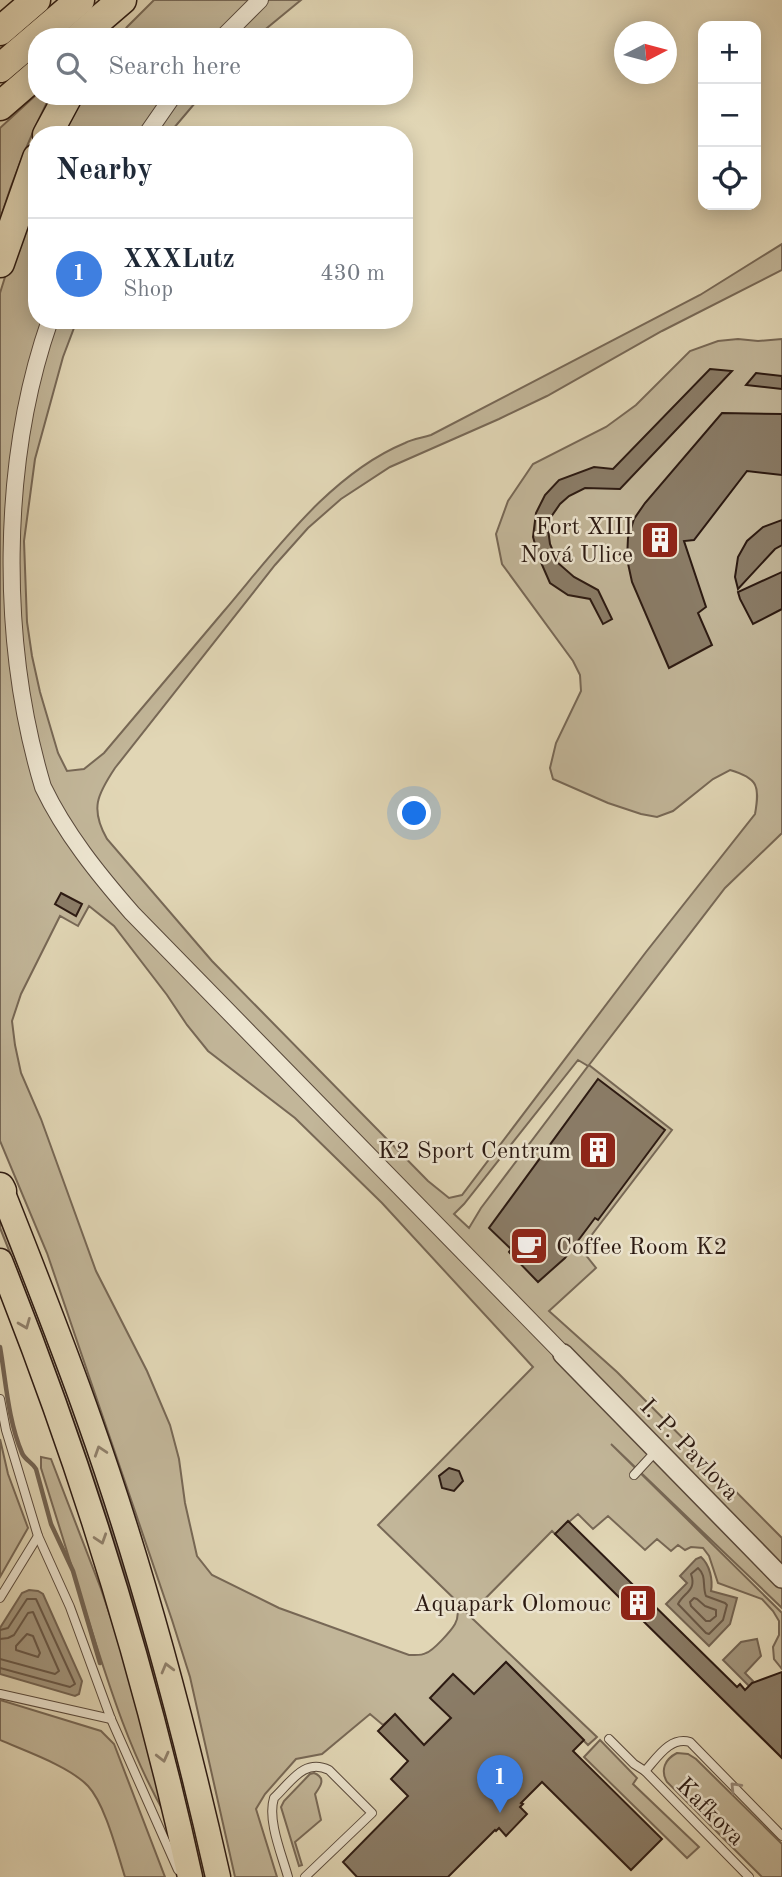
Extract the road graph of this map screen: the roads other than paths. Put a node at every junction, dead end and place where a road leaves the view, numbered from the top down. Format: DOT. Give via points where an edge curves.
graph roads {
  1 [pos="36,0"];
  2 [pos="80,0"];
  3 [pos="122,0"];
  4 [pos="142,0"];
  5 [pos="260,0"];
  6 [pos="47,28"];
  7 [pos="89,28"];
  8 [pos="117,28"];
  9 [pos="232,28"];
  10 [pos="0,31"];
  11 [pos="28,44"];
  12 [pos="0,68"];
  13 [pos="28,82"];
  14 [pos="63,105"];
  15 [pos="167,105"];
  16 [pos="0,106"];
  17 [pos="52,126"];
  18 [pos="152,126"];
  19 [pos="28,184"];
  20 [pos="0,263"];
  21 [pos="47,329"];
  22 [pos="1,1189"];
  23 [pos="0,1261"];
  24 [pos="563,1354"];
  25 [pos="0,1399"];
  26 [pos="657,1450"];
  27 [pos="634,1475"];
  28 [pos="38,1536"];
  29 [pos="782,1578"];
  30 [pos="0,1598"];
  31 [pos="0,1693"];
  32 [pos="111,1719"];
  33 [pos="609,1739"];
  34 [pos="645,1771"];
  35 [pos="782,1836"];
  36 [pos="316,1873"];
  37 [pos="181,1877"];
  38 [pos="191,1877"];
  39 [pos="218,1877"];
  40 [pos="288,1877"];
  41 [pos="305,1877"];
  42 [pos="749,1877"];
  1 -- 10 [label="highway"];
  2 -- 6 [label="highway"];
  3 -- 7 [label="highway"];
  4 -- 8 [label="highway"];
  5 -- 9 [label="street"];
  11 -- 12 [label="highway"];
  13 -- 16 [label="highway"];
  14 -- 17 [label="highway"];
  15 -- 18 [label="street"];
  19 -- 20 [label="highway"];
  21 -- 24 [label="street" via="24,401 12,460 1,575 8,677 43,788 81,850 132,913"];
  39 -- 22 [label="main road, one-way" via="165,1661 118,1505 69,1362"];
  23 -- 38 [label="main road, one-way" via="110,1567"];
  24 -- 26 [label="street, I. P. Pavlova"];
  25 -- 28 [label="lane"];
  26 -- 27 [label="lane"];
  26 -- 29 [label="street, I. P. Pavlova"];
  28 -- 30 [label="lane"];
  28 -- 32 [label="lane"];
  31 -- 32 [label="lane"];
  32 -- 37 [label="lane"];
  33 -- 34 [label="lane, Kafkova"];
  35 -- 34 [label="lane, one-way" via="690,1742 675,1741"];
  34 -- 42 [label="lane, Kafkova"];
  36 -- 40 [label="lane" via="372,1813 329,1770 312,1766 304,1768 272,1804"];
  36 -- 41 [label="lane"];
}
